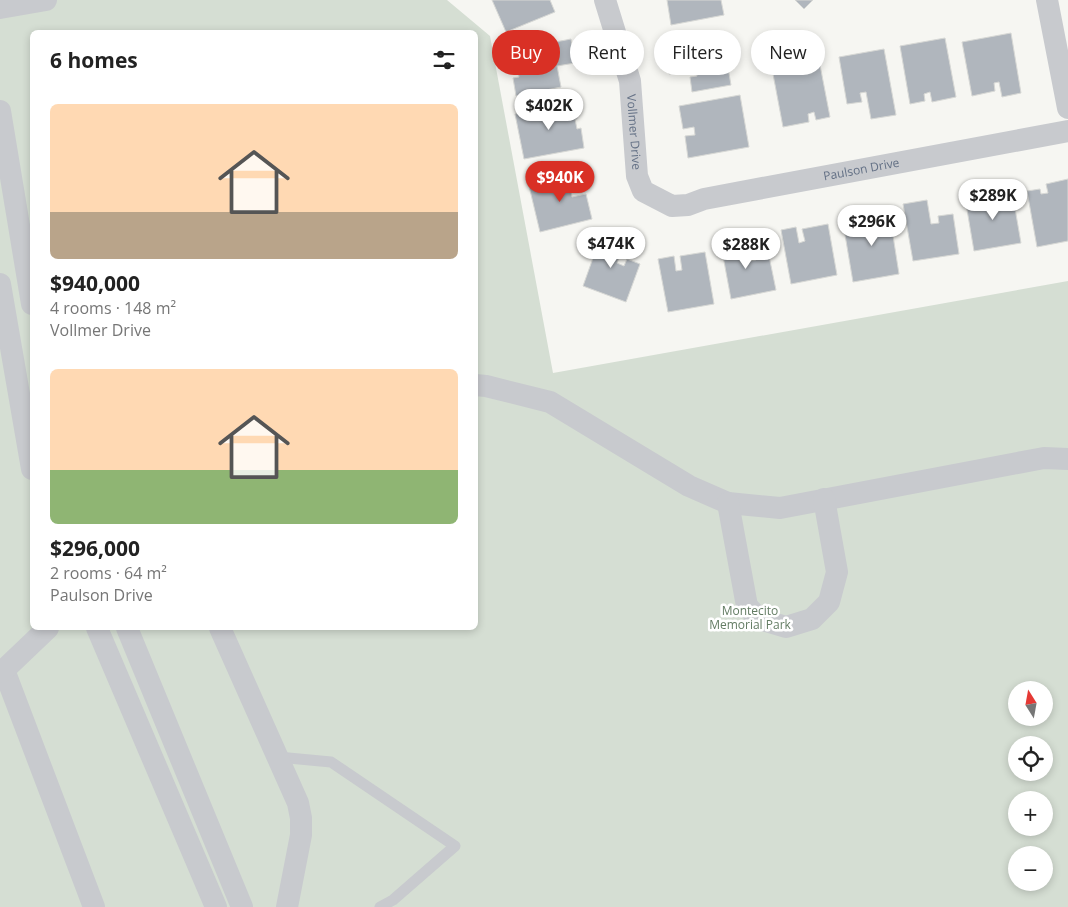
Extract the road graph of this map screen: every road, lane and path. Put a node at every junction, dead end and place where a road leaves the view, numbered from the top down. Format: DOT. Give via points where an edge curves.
graph roads {
  1 [pos="46,0"];
  2 [pos="605,0"];
  3 [pos="1047,0"];
  4 [pos="0,8"];
  5 [pos="1068,108"];
  6 [pos="0,111"];
  7 [pos="1068,132"];
  8 [pos="657,199"];
  9 [pos="0,284"];
  10 [pos="30,292"];
  11 [pos="478,385"];
  12 [pos="30,456"];
  13 [pos="1068,459"];
  14 [pos="824,500"];
  15 [pos="728,503"];
  16 [pos="46,630"];
  17 [pos="97,630"];
  18 [pos="128,630"];
  19 [pos="221,630"];
  20 [pos="2,671"];
  21 [pos="278,757"];
  22 [pos="94,907"];
  23 [pos="216,907"];
  24 [pos="242,907"];
  25 [pos="287,907"];
  26 [pos="380,907"];
  1 -- 4 [label="street"];
  2 -- 8 [label="street, Vollmer Drive" via="630,81 637,176 643,191"];
  3 -- 5 [label="street"];
  6 -- 10 [label="street"];
  7 -- 8 [label="street, Paulson Drive" via="704,199 688,205 672,206"];
  9 -- 12 [label="street"];
  11 -- 15 [label="street" via="550,402 690,486"];
  13 -- 14 [label="street" via="1044,458"];
  14 -- 15 [label="street" via="780,508"];
  14 -- 15 [label="street" via="837,572 829,602 812,619 786,627 759,619 748,606"];
  16 -- 20 [label="street"];
  17 -- 23 [label="street"];
  18 -- 24 [label="street"];
  19 -- 21 [label="street"];
  20 -- 22 [label="street"];
  21 -- 25 [label="street" via="301,818 301,835"];
  21 -- 26 [label="lane" via="331,762 455,846 393,900"];
}
